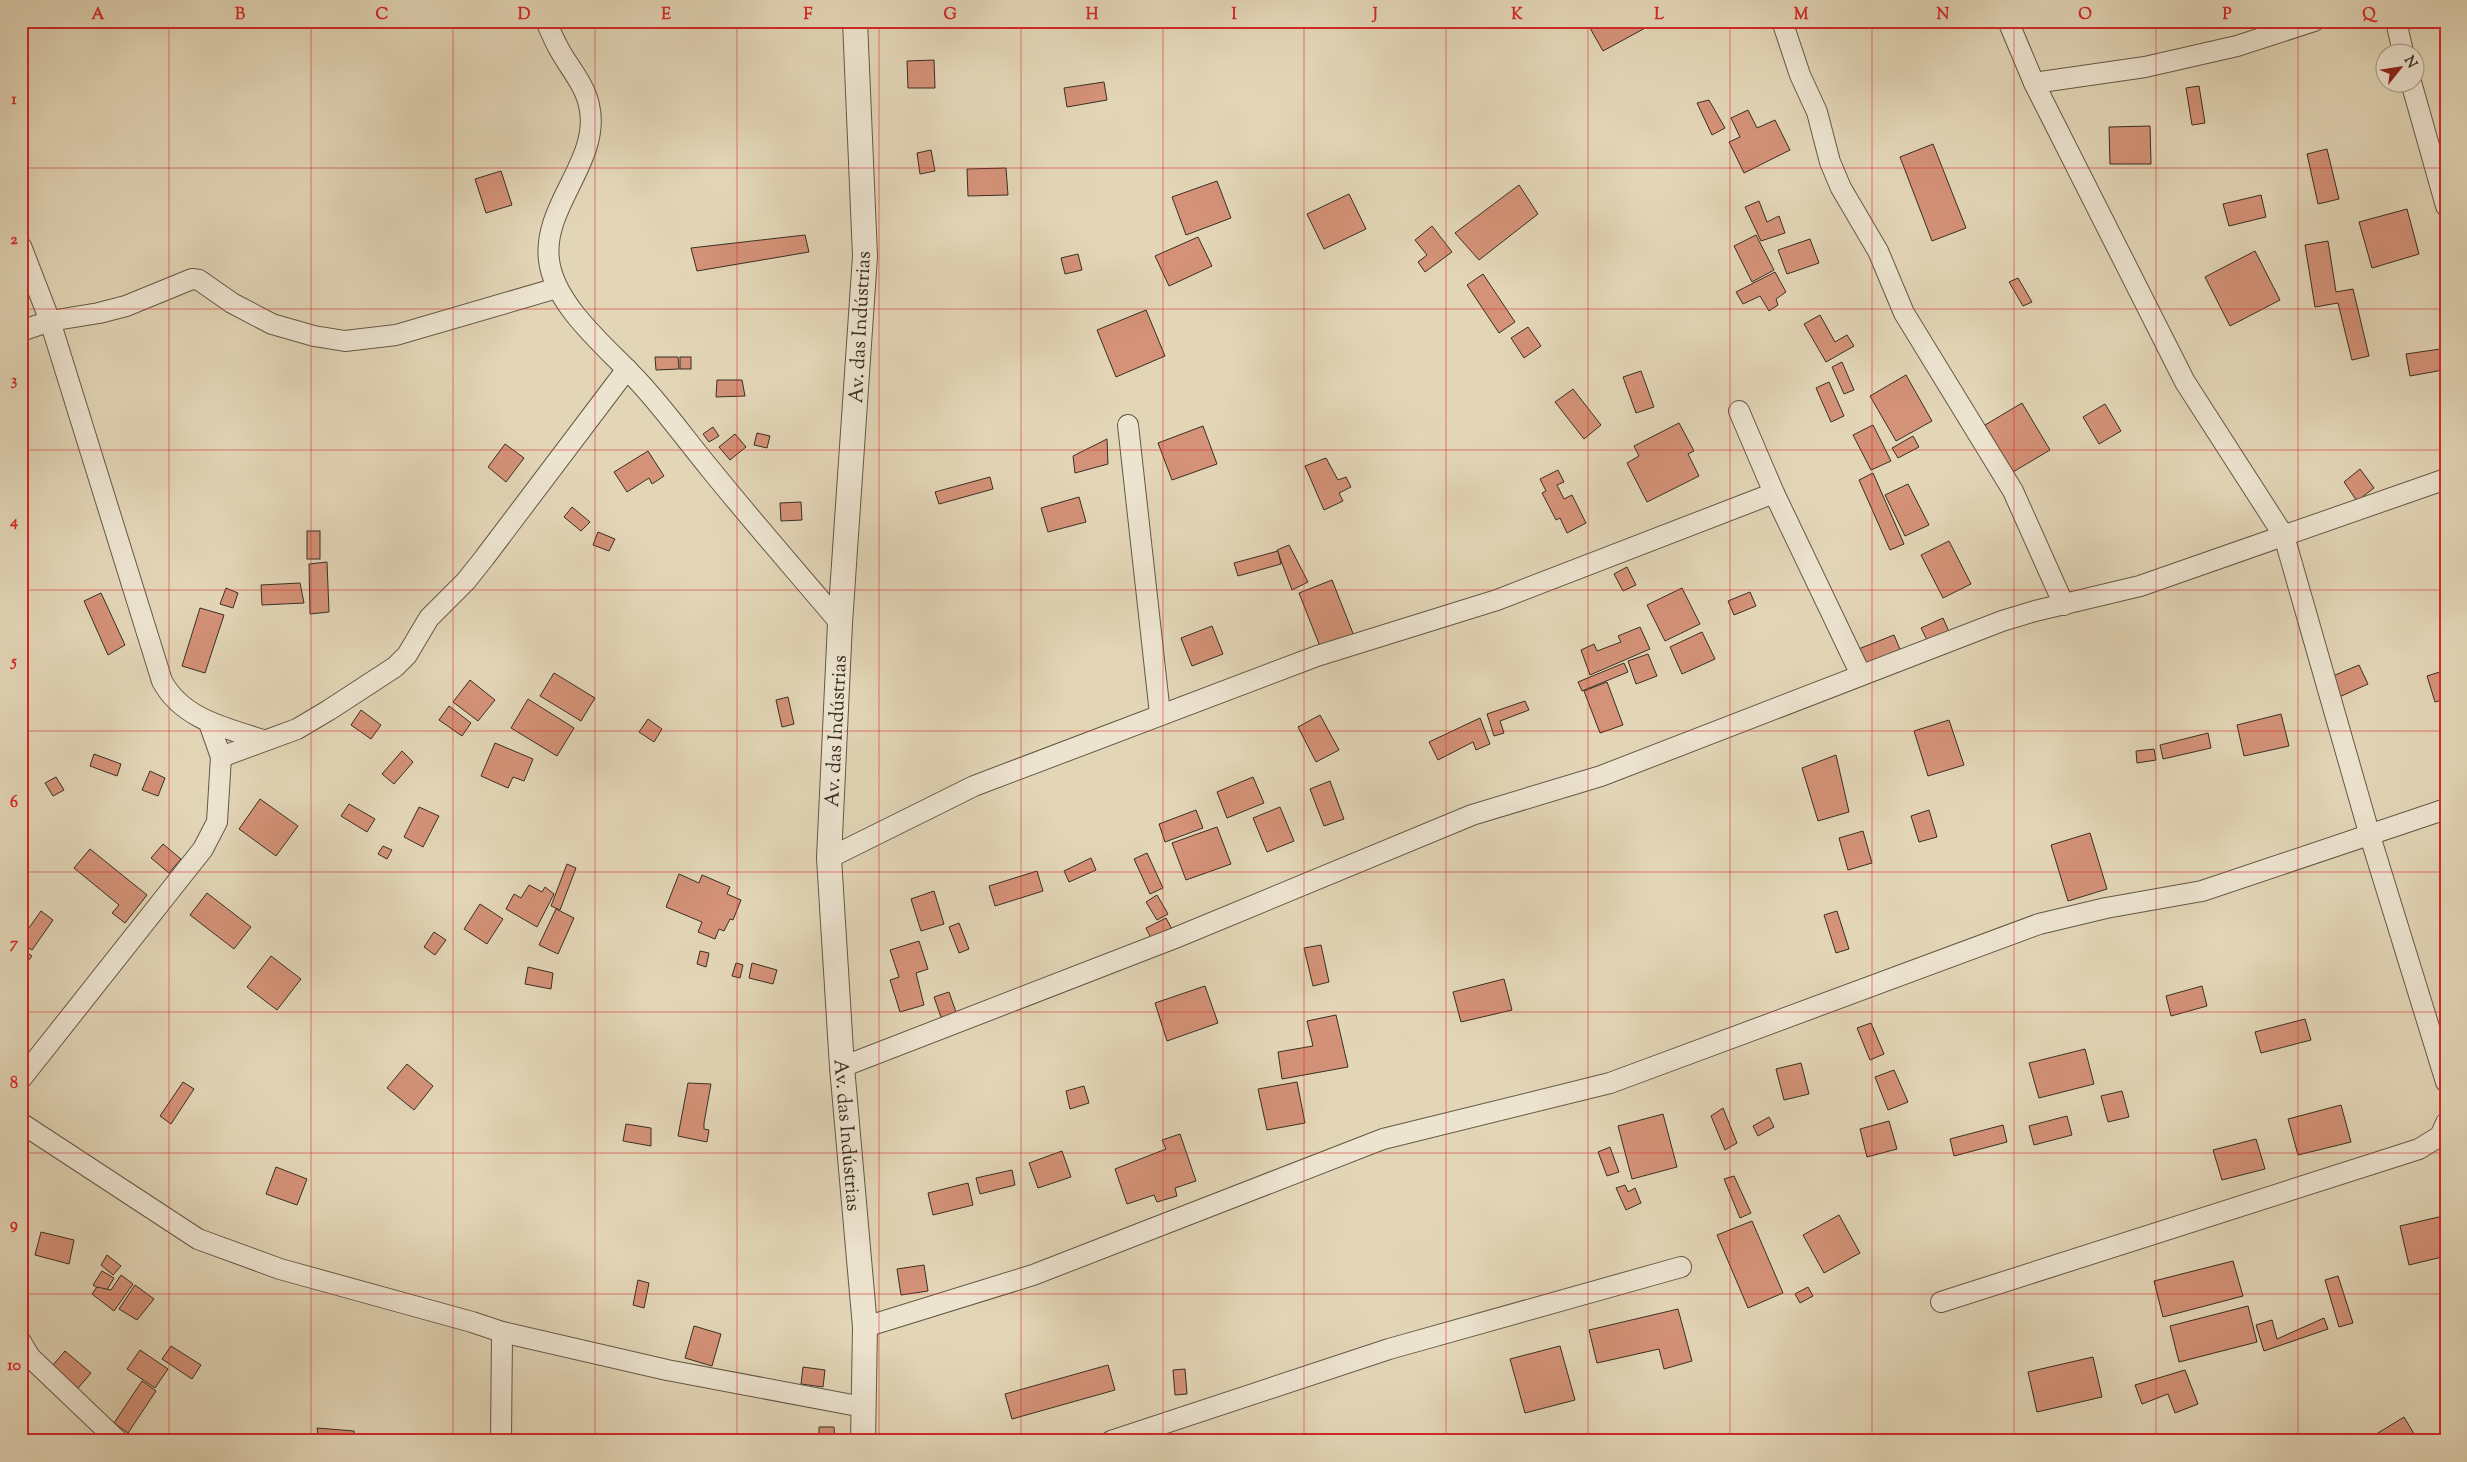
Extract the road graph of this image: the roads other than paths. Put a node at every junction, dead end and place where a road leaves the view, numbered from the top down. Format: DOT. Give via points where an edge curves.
graph roads {
  1 [pos="546,21"];
  2 [pos="855,21"];
  3 [pos="1782,21"];
  4 [pos="2008,21"];
  5 [pos="2314,21"];
  6 [pos="2396,21"];
  7 [pos="2401,42"];
  8 [pos="2034,83"];
  9 [pos="2414,92"];
  10 [pos="2446,206"];
  11 [pos="21,246"];
  12 [pos="557,288"];
  13 [pos="50,321"];
  14 [pos="21,331"];
  15 [pos="627,369"];
  16 [pos="1739,411"];
  17 [pos="1128,425"];
  18 [pos="2446,480"];
  19 [pos="1774,493"];
  20 [pos="2284,536"];
  21 [pos="2064,604"];
  22 [pos="840,623"];
  23 [pos="1860,675"];
  24 [pos="1160,714"];
  25 [pos="208,722"];
  26 [pos="263,740"];
  27 [pos="221,757"];
  28 [pos="2446,809"];
  29 [pos="2370,836"];
  30 [pos="829,858"];
  31 [pos="842,1067"];
  32 [pos="21,1079"];
  33 [pos="2446,1082"];
  34 [pos="21,1123"];
  35 [pos="2446,1123"];
  36 [pos="1681,1267"];
  37 [pos="1941,1302"];
  38 [pos="865,1327"];
  39 [pos="502,1332"];
  40 [pos="21,1342"];
  41 [pos="864,1407"];
  42 [pos="118,1441"];
  43 [pos="501,1441"];
  44 [pos="863,1441"];
  45 [pos="1111,1441"];
  1 -- 12 [label="street" via="583,90 591,122 588,144 553,223 549,242 549,260"];
  2 -- 22 [label="street, Av. das Indústrias" via="865,256"];
  3 -- 21 [label="street" via="1800,75 1817,112 1830,162 1841,188 1878,251 1904,313 2013,491"];
  4 -- 8 [label="street"];
  5 -- 8 [label="street" via="2237,46 2145,67"];
  6 -- 7 [label="street"];
  8 -- 20 [label="street" via="2185,382"];
  9 -- 10 [label="street"];
  11 -- 13 [label="street"];
  12 -- 13 [label="street" via="396,335 345,341 272,324 232,303 199,280 192,279 126,306"];
  12 -- 15 [label="street" via="569,306"];
  13 -- 14 [label="street"];
  13 -- 25 [label="street" via="162,681 170,696"];
  15 -- 22 [label="street"];
  15 -- 26 [label="street" via="466,581 429,618 407,654 395,666 329,710 297,729"];
  16 -- 19 [label="street"];
  17 -- 24 [label="street"];
  18 -- 20 [label="street"];
  19 -- 23 [label="street"];
  19 -- 24 [label="street" via="1497,600 1317,656"];
  20 -- 21 [label="street" via="2140,586"];
  20 -- 29 [label="street"];
  21 -- 23 [label="street" via="2002,621"];
  22 -- 30 [label="street, Av. das Indústrias"];
  23 -- 31 [label="street" via="1601,776 1472,815 1175,938"];
  24 -- 30 [label="street" via="974,786"];
  25 -- 26 [label="street"];
  25 -- 27 [label="street"];
  26 -- 27 [label="street"];
  27 -- 32 [label="street" via="217,822 203,849"];
  28 -- 29 [label="street"];
  29 -- 33 [label="street"];
  29 -- 38 [label="street" via="2202,891 2039,924 1610,1083 1383,1139 1033,1275"];
  30 -- 31 [label="street, Av. das Indústrias"];
  31 -- 38 [label="street, Av. das Indústrias"];
  34 -- 39 [label="street" via="198,1239 280,1269"];
  35 -- 37 [label="street" via="2440,1136 2420,1149"];
  36 -- 45 [label="street" via="1389,1349"];
  38 -- 41 [label="street, Av. das Indústrias"];
  39 -- 41 [label="street" via="667,1370"];
  39 -- 43 [label="street"];
  40 -- 42 [label="street" via="30,1357"];
  41 -- 44 [label="street, Av. das Indústrias"];
}
